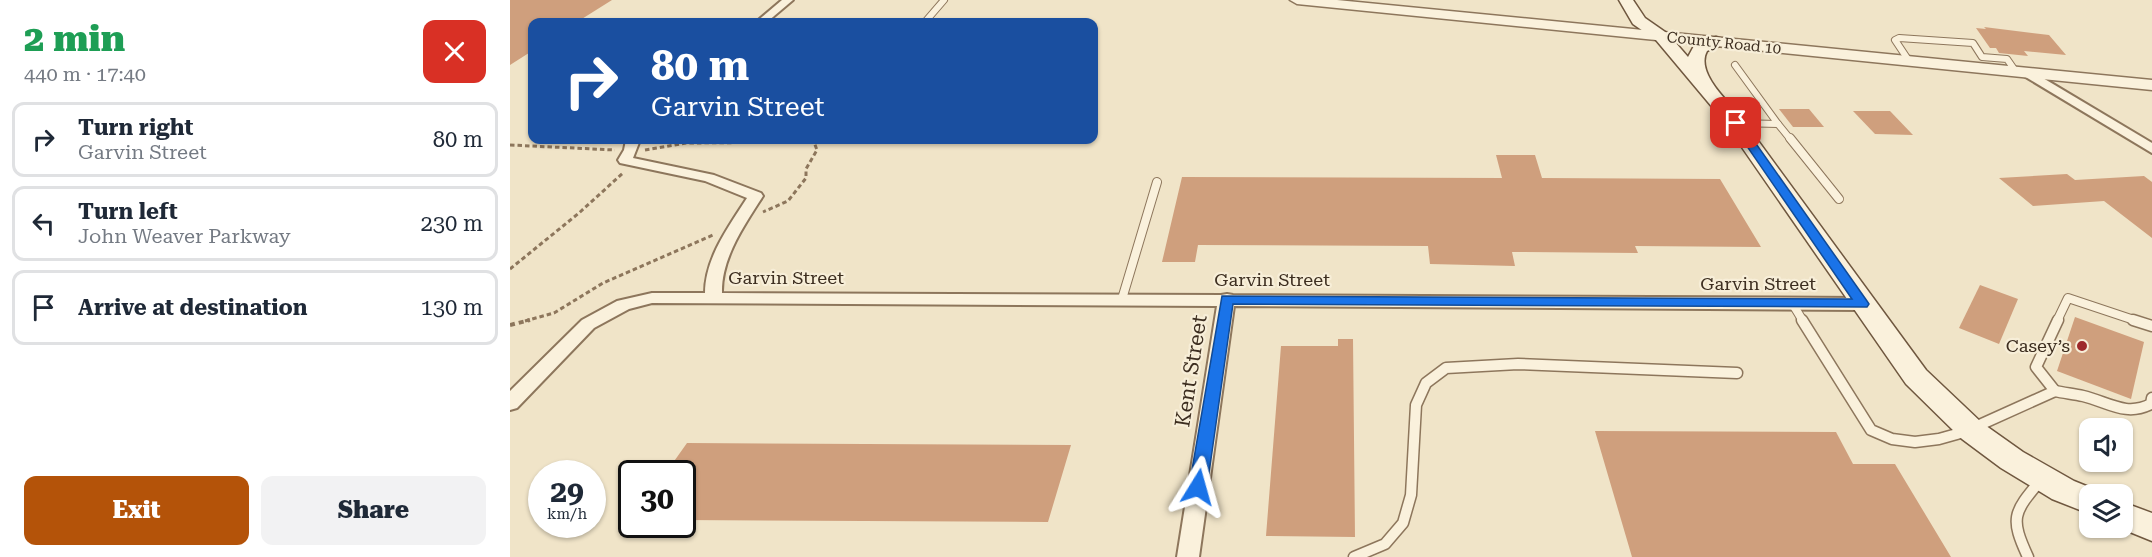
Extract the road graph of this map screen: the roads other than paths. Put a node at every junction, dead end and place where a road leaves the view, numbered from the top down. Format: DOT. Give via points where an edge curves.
graph roads {
  1 [pos="788,0"];
  2 [pos="944,0"];
  3 [pos="1297,0"];
  4 [pos="1626,0"];
  5 [pos="1639,0"];
  6 [pos="766,18"];
  7 [pos="928,18"];
  8 [pos="1662,37"];
  9 [pos="1716,42"];
  10 [pos="1909,61"];
  11 [pos="1735,65"];
  12 [pos="2022,72"];
  13 [pos="1702,81"];
  14 [pos="2152,85"];
  15 [pos="1736,123"];
  16 [pos="1778,124"];
  17 [pos="2152,149"];
  18 [pos="632,151"];
  19 [pos="1157,182"];
  20 [pos="1839,199"];
  21 [pos="714,297"];
  22 [pos="1122,299"];
  23 [pos="1227,299"];
  24 [pos="1792,303"];
  25 [pos="1862,304"];
  26 [pos="2152,326"];
  27 [pos="1737,373"];
  28 [pos="2055,391"];
  29 [pos="2152,398"];
  30 [pos="510,403"];
  31 [pos="1972,431"];
  32 [pos="2043,478"];
  33 [pos="2079,496"];
  34 [pos="2133,519"];
  35 [pos="2152,527"];
  36 [pos="1188,557"];
  37 [pos="1354,557"];
  38 [pos="2028,557"];
  1 -- 6 [label="street"];
  2 -- 7 [label="lane"];
  3 -- 8 [label="street, County Road 10"];
  4 -- 8 [label="main road" via="1640,21"];
  5 -- 8 [label="main road"];
  8 -- 9 [label="street, County Road 10"];
  8 -- 13 [label="main road"];
  9 -- 10 [label="street, County Road 10"];
  9 -- 13 [label="main road" via="1696,50"];
  10 -- 12 [label="street, County Road 10"];
  10 -- 12 [label="lane" via="1895,40 1972,43 1982,57 2007,59"];
  11 -- 16 [label="lane"];
  12 -- 14 [label="street, County Road 10"];
  12 -- 17 [label="street"];
  13 -- 15 [label="main road"];
  15 -- 16 [label="lane"];
  15 -- 25 [label="main road"];
  16 -- 20 [label="lane"];
  18 -- 21 [label="street" via="756,196 718,261 712,287"];
  19 -- 22 [label="lane"];
  21 -- 22 [label="street, Garvin Street"];
  21 -- 30 [label="street, Garvin Street" via="652,297 623,305 588,324"];
  22 -- 23 [label="street, Garvin Street"];
  23 -- 24 [label="street, Garvin Street"];
  23 -- 36 [label="street, Kent Street"];
  24 -- 25 [label="street, Garvin Street"];
  24 -- 31 [label="lane" via="1871,430 1902,442"];
  25 -- 31 [label="main road" via="1916,377"];
  26 -- 28 [label="lane" via="2068,298 2036,366"];
  27 -- 37 [label="lane" via="1493,363 1446,368 1425,382 1415,406 1413,492 1404,519 1392,541 1370,554"];
  28 -- 29 [label="lane" via="2132,411 2144,410"];
  28 -- 31 [label="lane"];
  31 -- 32 [label="main road"];
  32 -- 33 [label="main road"];
  32 -- 38 [label="lane" via="2018,507 2015,529"];
  34 -- 35 [label="main road"];
}
